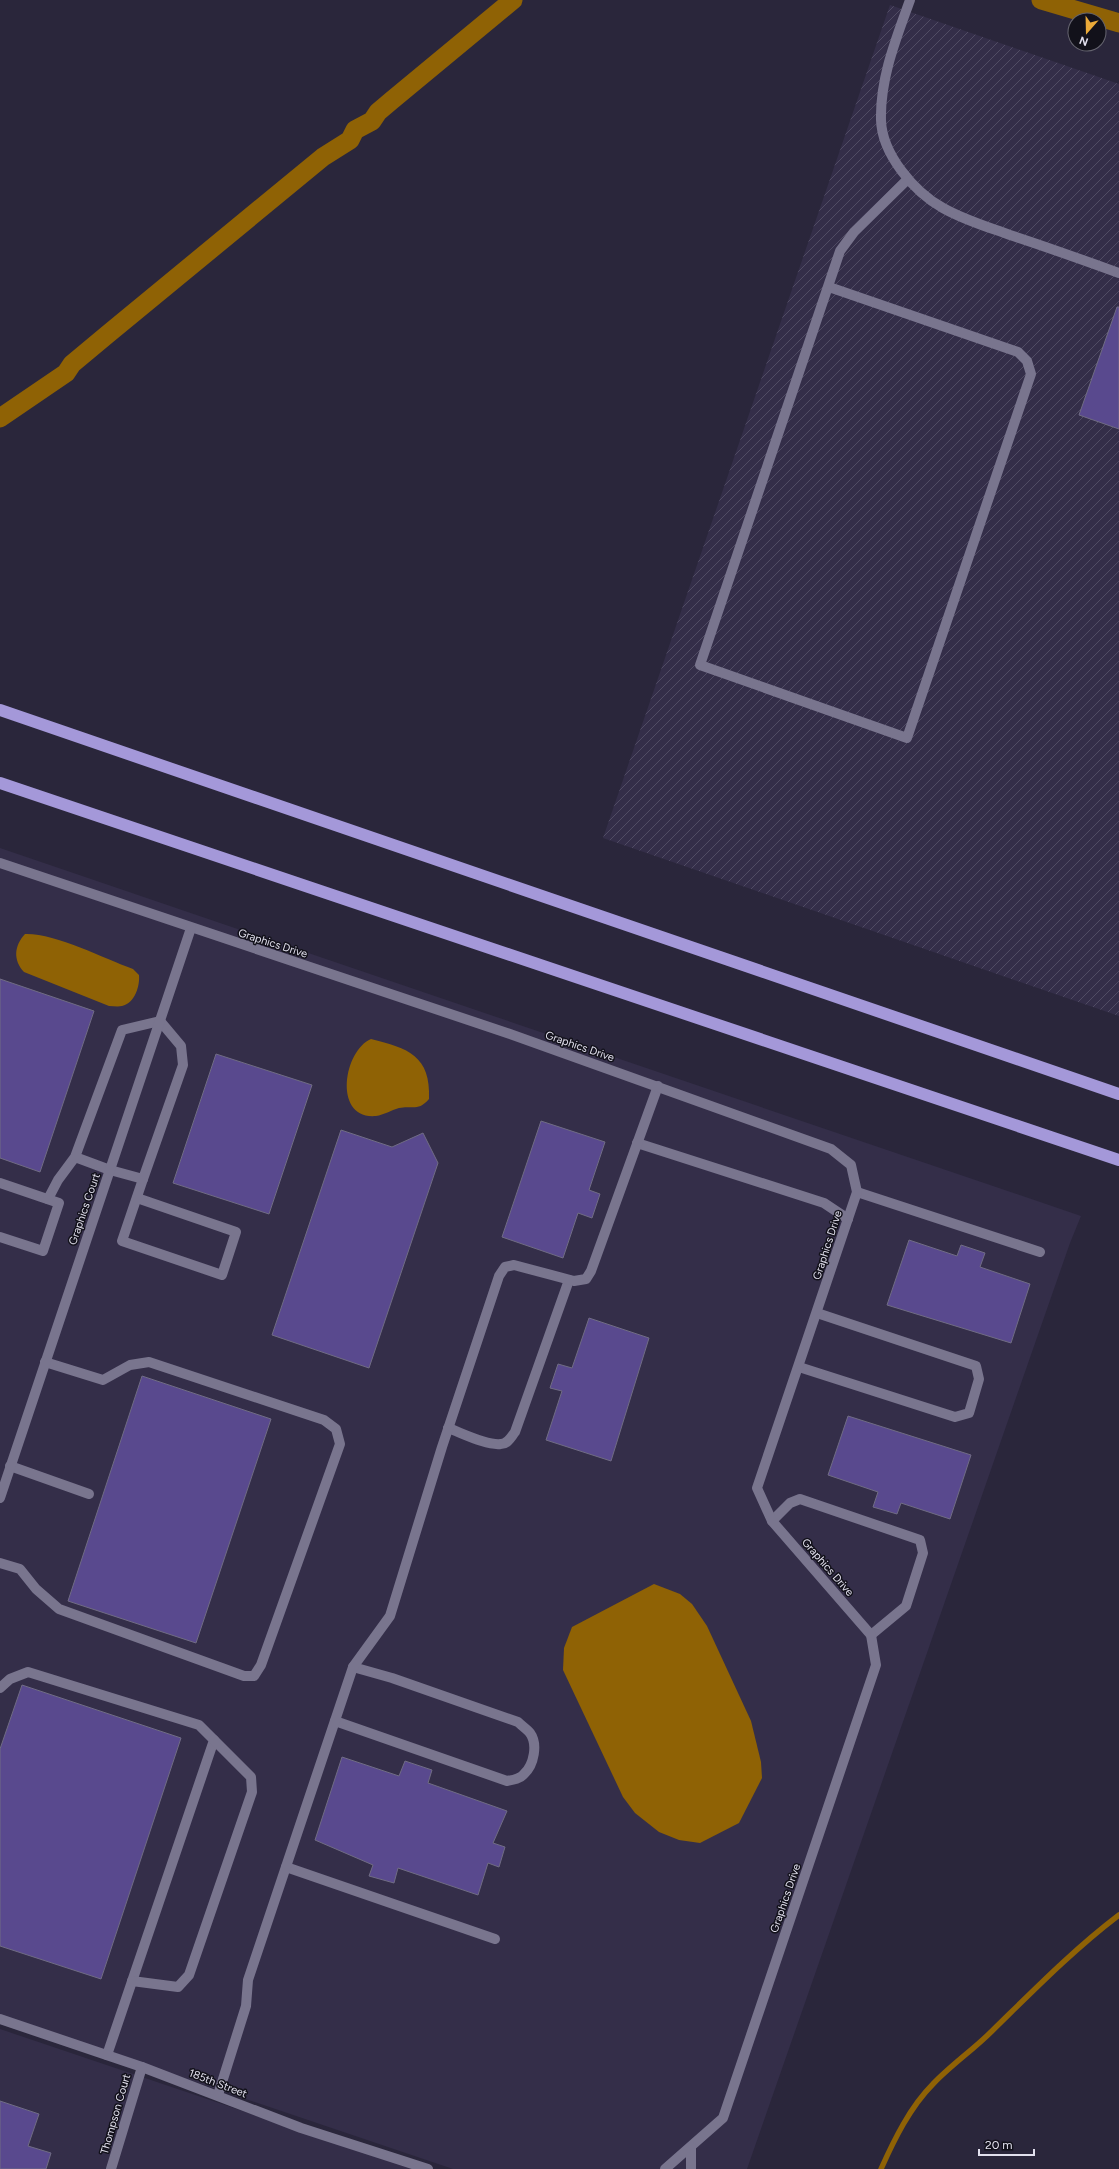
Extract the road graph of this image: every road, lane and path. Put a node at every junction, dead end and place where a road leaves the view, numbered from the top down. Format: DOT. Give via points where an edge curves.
graph roads {
  1 [pos="910,0"];
  2 [pos="907,180"];
  3 [pos="1119,273"];
  4 [pos="829,287"];
  5 [pos="0,710"];
  6 [pos="0,783"];
  7 [pos="0,863"];
  8 [pos="191,928"];
  9 [pos="160,1021"];
  10 [pos="658,1086"];
  11 [pos="1119,1094"];
  12 [pos="637,1143"];
  13 [pos="75,1157"];
  14 [pos="1119,1160"];
  15 [pos="110,1170"];
  16 [pos="143,1179"];
  17 [pos="0,1183"];
  18 [pos="857,1192"];
  19 [pos="137,1198"];
  20 [pos="48,1199"];
  21 [pos="848,1218"];
  22 [pos="0,1237"];
  23 [pos="1040,1252"];
  24 [pos="569,1280"];
  25 [pos="817,1313"];
  26 [pos="45,1362"];
  27 [pos="798,1367"];
  28 [pos="448,1428"];
  29 [pos="6,1472"];
  30 [pos="89,1494"];
  31 [pos="0,1498"];
  32 [pos="772,1521"];
  33 [pos="0,1563"];
  34 [pos="871,1635"];
  35 [pos="353,1667"];
  36 [pos="0,1688"];
  37 [pos="335,1722"];
  38 [pos="214,1740"];
  39 [pos="286,1867"];
  40 [pos="496,1939"];
  41 [pos="132,1981"];
  42 [pos="0,2019"];
  43 [pos="107,2055"];
  44 [pos="142,2067"];
  45 [pos="218,2095"];
  46 [pos="691,2147"];
  47 [pos="111,2169"];
  48 [pos="428,2169"];
  49 [pos="665,2169"];
  50 [pos="691,2169"];
  1 -- 2 [label="street" via="890,55 882,87 881,122 889,152"];
  2 -- 3 [label="street" via="942,208 969,220"];
  2 -- 4 [label="street" via="854,232 840,251"];
  4 -- 4 [label="street" via="1018,352 1027,361 1031,374 907,738 700,665"];
  5 -- 11 [label="highway"];
  6 -- 14 [label="highway"];
  7 -- 8 [label="street, Graphics Drive"];
  8 -- 9 [label="street, Graphics Court"];
  8 -- 10 [label="street, Graphics Drive"];
  9 -- 13 [label="street" via="122,1030"];
  9 -- 15 [label="street, Graphics Court"];
  9 -- 16 [label="street" via="181,1046 183,1064"];
  10 -- 12 [label="street"];
  10 -- 18 [label="street, Graphics Drive" via="831,1149 851,1165"];
  12 -- 21 [label="street" via="824,1203"];
  12 -- 24 [label="street" via="591,1270 586,1279"];
  13 -- 15 [label="street"];
  13 -- 20 [label="street"];
  15 -- 16 [label="street"];
  15 -- 26 [label="street, Graphics Court"];
  16 -- 19 [label="street"];
  17 -- 20 [label="street"];
  18 -- 21 [label="street, Graphics Drive"];
  18 -- 23 [label="street"];
  19 -- 19 [label="street" via="122,1241 222,1275 236,1232"];
  20 -- 22 [label="street" via="59,1203 43,1251"];
  21 -- 25 [label="street, Graphics Drive"];
  24 -- 28 [label="street" via="515,1432 509,1441 501,1444 483,1442"];
  24 -- 28 [label="street" via="514,1265 505,1267 492,1295"];
  25 -- 27 [label="street, Graphics Drive"];
  25 -- 27 [label="street" via="976,1366 979,1379 968,1413 955,1416"];
  26 -- 29 [label="street, Graphics Court"];
  26 -- 33 [label="street" via="103,1380 130,1365 149,1362 324,1420 336,1429 340,1444 261,1665 254,1676 244,1676 59,1609 36,1589 20,1568"];
  27 -- 32 [label="street, Graphics Drive" via="757,1488"];
  28 -- 35 [label="street" via="390,1616"];
  29 -- 30 [label="street"];
  29 -- 31 [label="street, Graphics Court"];
  32 -- 34 [label="street, Graphics Drive"];
  32 -- 34 [label="street" via="790,1503 800,1499 920,1540 923,1553 906,1606"];
  34 -- 46 [label="street, Graphics Drive" via="876,1665 723,2118"];
  35 -- 37 [label="street"];
  35 -- 37 [label="street" via="518,1722 530,1733 535,1747 531,1764 525,1774 516,1780 507,1781"];
  36 -- 38 [label="street" via="10,1679 28,1672 199,1725"];
  37 -- 39 [label="street"];
  38 -- 41 [label="street"];
  38 -- 41 [label="street" via="251,1777 250,1799 189,1975 178,1987"];
  39 -- 40 [label="street"];
  39 -- 45 [label="street" via="248,1980 246,2006"];
  41 -- 43 [label="street"];
  42 -- 43 [label="street, 185th Street"];
  43 -- 44 [label="street, 185th Street"];
  44 -- 45 [label="street, 185th Street"];
  44 -- 47 [label="street, Thompson Court"];
  45 -- 48 [label="street, 185th Street" via="301,2128"];
  46 -- 49 [label="street, Graphics Drive"];
  46 -- 50 [label="street"];
}
